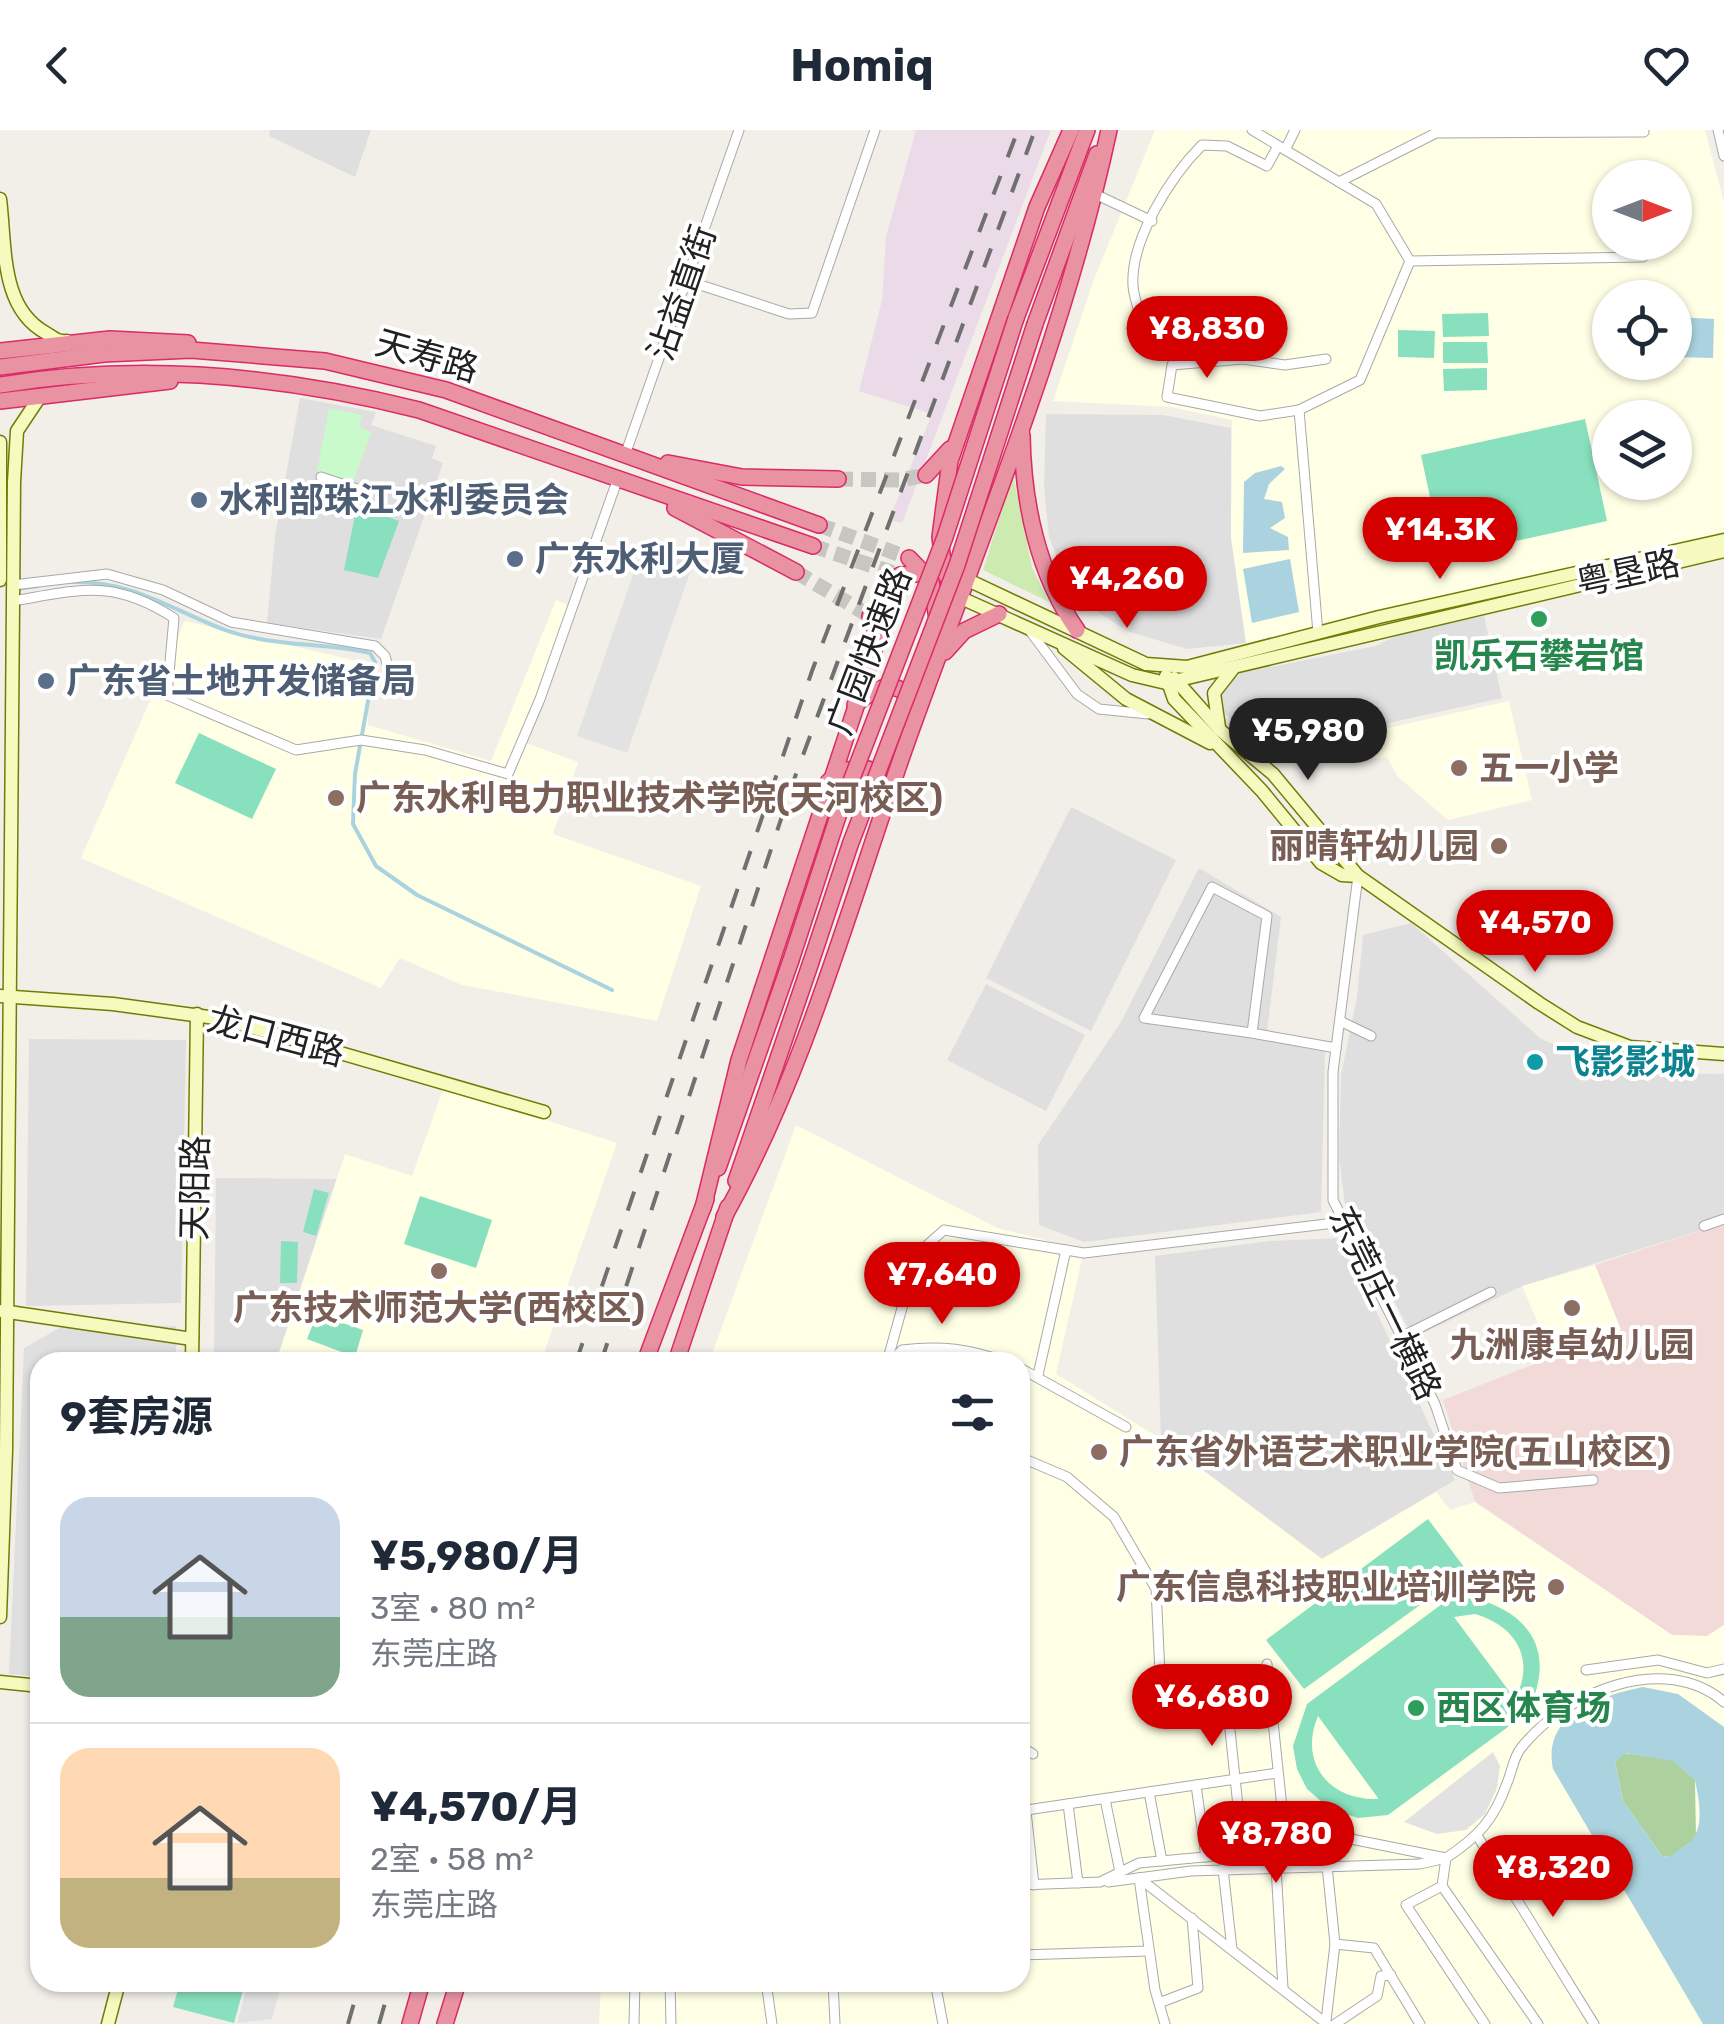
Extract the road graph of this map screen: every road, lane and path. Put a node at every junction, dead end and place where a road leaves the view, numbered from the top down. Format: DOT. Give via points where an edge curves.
graph roads {
  1 [pos="875,130"];
  2 [pos="1072,130"];
  3 [pos="1086,130"];
  4 [pos="1108,130"];
  5 [pos="1252,130"];
  6 [pos="1294,130"];
  7 [pos="1718,130"];
  8 [pos="1644,132"];
  9 [pos="738,133"];
  10 [pos="1282,148"];
  11 [pos="1724,156"];
  12 [pos="1339,182"];
  13 [pos="1095,194"];
  14 [pos="0,198"];
  15 [pos="1152,221"];
  16 [pos="1592,258"];
  17 [pos="1410,260"];
  18 [pos="686,280"];
  19 [pos="85,340"];
  20 [pos="221,350"];
  21 [pos="0,351"];
  22 [pos="1326,359"];
  23 [pos="1207,362"];
  24 [pos="0,367"];
  25 [pos="213,376"];
  26 [pos="0,385"];
  27 [pos="41,395"];
  28 [pos="0,401"];
  29 [pos="493,408"];
  30 [pos="1299,410"];
  31 [pos="1022,423"];
  32 [pos="484,432"];
  33 [pos="958,438"];
  34 [pos="0,442"];
  35 [pos="625,455"];
  36 [pos="1009,461"];
  37 [pos="926,475"];
  38 [pos="321,477"];
  39 [pos="838,479"];
  40 [pos="617,480"];
  41 [pos="356,489"];
  42 [pos="819,525"];
  43 [pos="984,532"];
  44 [pos="1724,540"];
  45 [pos="813,546"];
  46 [pos="1724,551"];
  47 [pos="944,571"];
  48 [pos="796,572"];
  49 [pos="900,575"];
  50 [pos="968,580"];
  51 [pos="930,581"];
  52 [pos="9,590"];
  53 [pos="961,598"];
  54 [pos="999,614"];
  55 [pos="870,616"];
  56 [pos="1026,625"];
  57 [pos="1077,630"];
  58 [pos="1047,633"];
  59 [pos="1318,633"];
  60 [pos="1236,667"];
  61 [pos="934,668"];
  62 [pos="1166,668"];
  63 [pos="1172,682"];
  64 [pos="392,683"];
  65 [pos="854,706"];
  66 [pos="1152,714"];
  67 [pos="912,730"];
  68 [pos="1220,730"];
  69 [pos="1221,749"];
  70 [pos="828,782"];
  71 [pos="885,804"];
  72 [pos="1358,876"];
  73 [pos="4,997"];
  74 [pos="197,1014"];
  75 [pos="1340,1021"];
  76 [pos="1252,1033"];
  77 [pos="1371,1036"];
  78 [pos="1336,1048"];
  79 [pos="1724,1054"];
  80 [pos="544,1112"];
  81 [pos="703,1208"];
  82 [pos="724,1217"];
  83 [pos="1724,1220"];
  84 [pos="1343,1222"];
  85 [pos="1704,1226"];
  86 [pos="1066,1250"];
  87 [pos="1491,1292"];
  88 [pos="4,1311"];
  89 [pos="1399,1338"];
  90 [pos="192,1340"];
  91 [pos="192,1352"];
  92 [pos="649,1352"];
  93 [pos="679,1352"];
  94 [pos="895,1352"];
  95 [pos="900,1352"];
  96 [pos="979,1352"];
  97 [pos="1030,1372"];
  98 [pos="1038,1375"];
  99 [pos="1126,1427"];
  100 [pos="1030,1462"];
  101 [pos="1593,1480"];
  102 [pos="2,1499"];
  103 [pos="0,1618"];
  104 [pos="1266,1664"];
  105 [pos="1724,1669"];
  106 [pos="1586,1670"];
  107 [pos="1160,1673"];
  108 [pos="0,1682"];
  109 [pos="30,1685"];
  110 [pos="1724,1702"];
  111 [pos="1270,1704"];
  112 [pos="1030,1752"];
  113 [pos="1033,1754"];
  114 [pos="1278,1773"];
  115 [pos="1234,1780"];
  116 [pos="1196,1786"];
  117 [pos="1149,1792"];
  118 [pos="1105,1799"];
  119 [pos="1068,1804"];
  120 [pos="1030,1810"];
  121 [pos="1478,1837"];
  122 [pos="1286,1846"];
  123 [pos="1243,1854"];
  124 [pos="1206,1857"];
  125 [pos="1030,1858"];
  126 [pos="1446,1858"];
  127 [pos="1162,1861"];
  128 [pos="1327,1866"];
  129 [pos="1276,1867"];
  130 [pos="1223,1870"];
  131 [pos="1120,1872"];
  132 [pos="1139,1878"];
  133 [pos="1100,1882"];
  134 [pos="1078,1883"];
  135 [pos="1030,1885"];
  136 [pos="1034,1885"];
  137 [pos="1442,1886"];
  138 [pos="1192,1918"];
  139 [pos="1335,1944"];
  140 [pos="1232,1949"];
  141 [pos="1149,1951"];
  142 [pos="1030,1955"];
  143 [pos="1391,1974"];
  144 [pos="1283,1988"];
  145 [pos="116,1992"];
  146 [pos="419,1992"];
  147 [pos="455,1992"];
  148 [pos="635,1992"];
  149 [pos="670,1992"];
  150 [pos="767,1992"];
  151 [pos="833,1992"];
  152 [pos="938,1992"];
  153 [pos="1159,2003"];
  154 [pos="1329,2023"];
  155 [pos="108,2024"];
  156 [pos="410,2024"];
  157 [pos="445,2024"];
  158 [pos="634,2024"];
  159 [pos="671,2024"];
  160 [pos="772,2024"];
  161 [pos="835,2024"];
  162 [pos="943,2024"];
  163 [pos="1165,2024"];
  164 [pos="1420,2024"];
  165 [pos="1485,2024"];
  166 [pos="1538,2024"];
  167 [pos="1594,2024"];
  1 -- 18 [label="street" via="812,313 788,314"];
  2 -- 33 [label="highway" via="1037,207"];
  3 -- 81 [label="highway, 广园快速路, bridge"];
  4 -- 13 [label="highway"];
  4 -- 82 [label="highway, 广园快速路, bridge" via="1068,226 962,552 845,858"];
  5 -- 10 [label="street"];
  6 -- 10 [label="street"];
  7 -- 11 [label="street"];
  8 -- 12 [label="street" via="1436,132"];
  9 -- 18 [label="street, 沾益直街"];
  10 -- 12 [label="street"];
  10 -- 15 [label="street" via="1268,166 1227,146 1202,145 1172,175"];
  12 -- 17 [label="street" via="1376,204"];
  13 -- 15 [label="street"];
  13 -- 31 [label="highway"];
  14 -- 19 [label="street" via="13,304 28,324 58,342"];
  15 -- 23 [label="street" via="1133,285 1143,325"];
  16 -- 17 [label="street"];
  17 -- 30 [label="street" via="1360,380"];
  18 -- 35 [label="street, 沾益直街"];
  19 -- 20 [label="highway" via="169,340"];
  19 -- 21 [label="highway"];
  20 -- 24 [label="highway, 天寿路"];
  20 -- 29 [label="highway, 天寿路" via="371,370"];
  22 -- 23 [label="street"];
  23 -- 30 [label="street" via="1172,365 1167,397 1260,416"];
  25 -- 26 [label="highway, 天寿路" via="130,372"];
  25 -- 27 [label="highway"];
  25 -- 32 [label="highway, 天寿路" via="353,393"];
  27 -- 28 [label="highway"];
  27 -- 52 [label="street" via="18,431"];
  29 -- 32 [label="highway"];
  29 -- 35 [label="highway, 天寿路"];
  30 -- 59 [label="street"];
  31 -- 36 [label="highway"];
  31 -- 57 [label="highway" via="1026,488 1044,571"];
  32 -- 40 [label="highway, 天寿路"];
  33 -- 36 [label="highway" via="973,465 995,468"];
  33 -- 37 [label="highway"];
  33 -- 47 [label="highway" via="940,516"];
  34 -- 52 [label="street"];
  35 -- 39 [label="highway" via="742,477"];
  35 -- 42 [label="highway, 天寿路"];
  36 -- 43 [label="highway"];
  38 -- 41 [label="street"];
  40 -- 45 [label="highway, 天寿路"];
  40 -- 48 [label="highway"];
  40 -- 52 [label="street" via="508,774 364,740 296,750 166,694 174,618 143,598 104,588"];
  43 -- 47 [label="highway"];
  43 -- 50 [label="highway"];
  44 -- 59 [label="street, 粤垦路"];
  46 -- 60 [label="street, 粤垦路"];
  47 -- 50 [label="highway"];
  47 -- 51 [label="highway"];
  47 -- 51 [label="highway" via="909,558"];
  47 -- 53 [label="highway"];
  49 -- 51 [label="highway"];
  50 -- 53 [label="highway"];
  50 -- 57 [label="street, 粤垦路"];
  51 -- 53 [label="highway"];
  51 -- 61 [label="highway" via="938,628"];
  52 -- 64 [label="street" via="107,574 163,590 231,622 375,646"];
  52 -- 73 [label="street"];
  53 -- 54 [label="street"];
  53 -- 61 [label="highway"];
  54 -- 56 [label="street"];
  54 -- 61 [label="highway" via="960,634"];
  55 -- 65 [label="highway" via="874,652"];
  56 -- 58 [label="street"];
  56 -- 66 [label="street" via="1077,694 1100,709"];
  57 -- 62 [label="street, 粤垦路"];
  58 -- 63 [label="street" via="1132,676"];
  58 -- 66 [label="street" via="1102,682"];
  59 -- 62 [label="street, 粤垦路"];
  60 -- 63 [label="street, 粤垦路"];
  60 -- 68 [label="street" via="1214,693"];
  61 -- 67 [label="highway"];
  62 -- 63 [label="street"];
  63 -- 68 [label="street"];
  63 -- 69 [label="street" via="1174,699"];
  65 -- 67 [label="highway" via="880,688 899,688 911,703"];
  65 -- 70 [label="highway"];
  66 -- 69 [label="street"];
  67 -- 71 [label="highway"];
  68 -- 72 [label="street" via="1273,774"];
  69 -- 72 [label="street" via="1321,863"];
  70 -- 71 [label="highway" via="845,770 868,769 882,782"];
  70 -- 81 [label="highway" via="739,1060"];
  71 -- 82 [label="highway" via="772,1127"];
  72 -- 75 [label="street, 东莞庄一横路"];
  72 -- 79 [label="street" via="1577,1027 1642,1049"];
  73 -- 74 [label="street, 龙口西路"];
  73 -- 88 [label="street"];
  74 -- 80 [label="street, 龙口西路"];
  74 -- 90 [label="street, 天阳路"];
  75 -- 77 [label="street"];
  75 -- 78 [label="street, 东莞庄一横路"];
  76 -- 76 [label="street" via="1267,916 1212,887 1144,1018"];
  76 -- 78 [label="street"];
  78 -- 84 [label="street, 东莞庄一横路" via="1332,1200"];
  81 -- 92 [label="highway, 广园快速路"];
  82 -- 93 [label="highway, 广园快速路"];
  83 -- 85 [label="street"];
  84 -- 86 [label="street"];
  84 -- 89 [label="street, 东莞庄一横路"];
  86 -- 94 [label="street" via="944,1230 917,1254"];
  86 -- 98 [label="street"];
  87 -- 89 [label="street"];
  88 -- 90 [label="street"];
  88 -- 102 [label="street"];
  89 -- 101 [label="street, 东莞庄一横路" via="1435,1404 1457,1470 1499,1488"];
  90 -- 91 [label="street, 天阳路"];
  95 -- 96 [label="street" via="936,1345"];
  97 -- 98 [label="street"];
  98 -- 99 [label="street"];
  100 -- 107 [label="street" via="1067,1477 1114,1518 1156,1589"];
  102 -- 103 [label="street"];
  104 -- 111 [label="street"];
  105 -- 106 [label="street" via="1707,1673 1658,1660"];
  108 -- 109 [label="street"];
  110 -- 121 [label="street" via="1704,1685 1649,1677 1593,1692 1517,1752 1492,1820"];
  111 -- 114 [label="street"];
  111 -- 115 [label="street" via="1228,1711"];
  112 -- 113 [label="street"];
  114 -- 115 [label="street"];
  114 -- 122 [label="street"];
  115 -- 116 [label="street"];
  115 -- 123 [label="street"];
  116 -- 117 [label="street"];
  116 -- 124 [label="street"];
  117 -- 118 [label="street"];
  117 -- 127 [label="street"];
  118 -- 119 [label="street"];
  118 -- 131 [label="street"];
  119 -- 120 [label="street"];
  119 -- 134 [label="street"];
  121 -- 126 [label="street"];
  121 -- 167 [label="street"];
  122 -- 123 [label="street"];
  122 -- 126 [label="street" via="1316,1832"];
  123 -- 124 [label="street"];
  124 -- 127 [label="street"];
  125 -- 136 [label="street"];
  126 -- 128 [label="street"];
  126 -- 137 [label="street"];
  127 -- 131 [label="street"];
  128 -- 129 [label="street"];
  128 -- 139 [label="street"];
  129 -- 130 [label="street"];
  129 -- 144 [label="street"];
  130 -- 132 [label="street"];
  130 -- 140 [label="street"];
  131 -- 133 [label="street"];
  132 -- 133 [label="street"];
  132 -- 138 [label="street"];
  132 -- 141 [label="street"];
  133 -- 134 [label="street"];
  134 -- 136 [label="street"];
  135 -- 136 [label="street"];
  137 -- 165 [label="street" via="1406,1905"];
  137 -- 166 [label="street"];
  138 -- 140 [label="street"];
  138 -- 153 [label="street" via="1198,1988"];
  139 -- 143 [label="street" via="1374,1948"];
  139 -- 154 [label="street"];
  140 -- 144 [label="street"];
  141 -- 142 [label="street"];
  141 -- 153 [label="street"];
  143 -- 154 [label="street" via="1381,1976 1378,1996"];
  143 -- 164 [label="street"];
  144 -- 154 [label="street"];
  145 -- 155 [label="street"];
  146 -- 156 [label="highway"];
  147 -- 157 [label="highway"];
  148 -- 158 [label="street"];
  149 -- 159 [label="street"];
  150 -- 160 [label="street"];
  151 -- 161 [label="street"];
  152 -- 162 [label="street"];
  153 -- 163 [label="street"];
}
